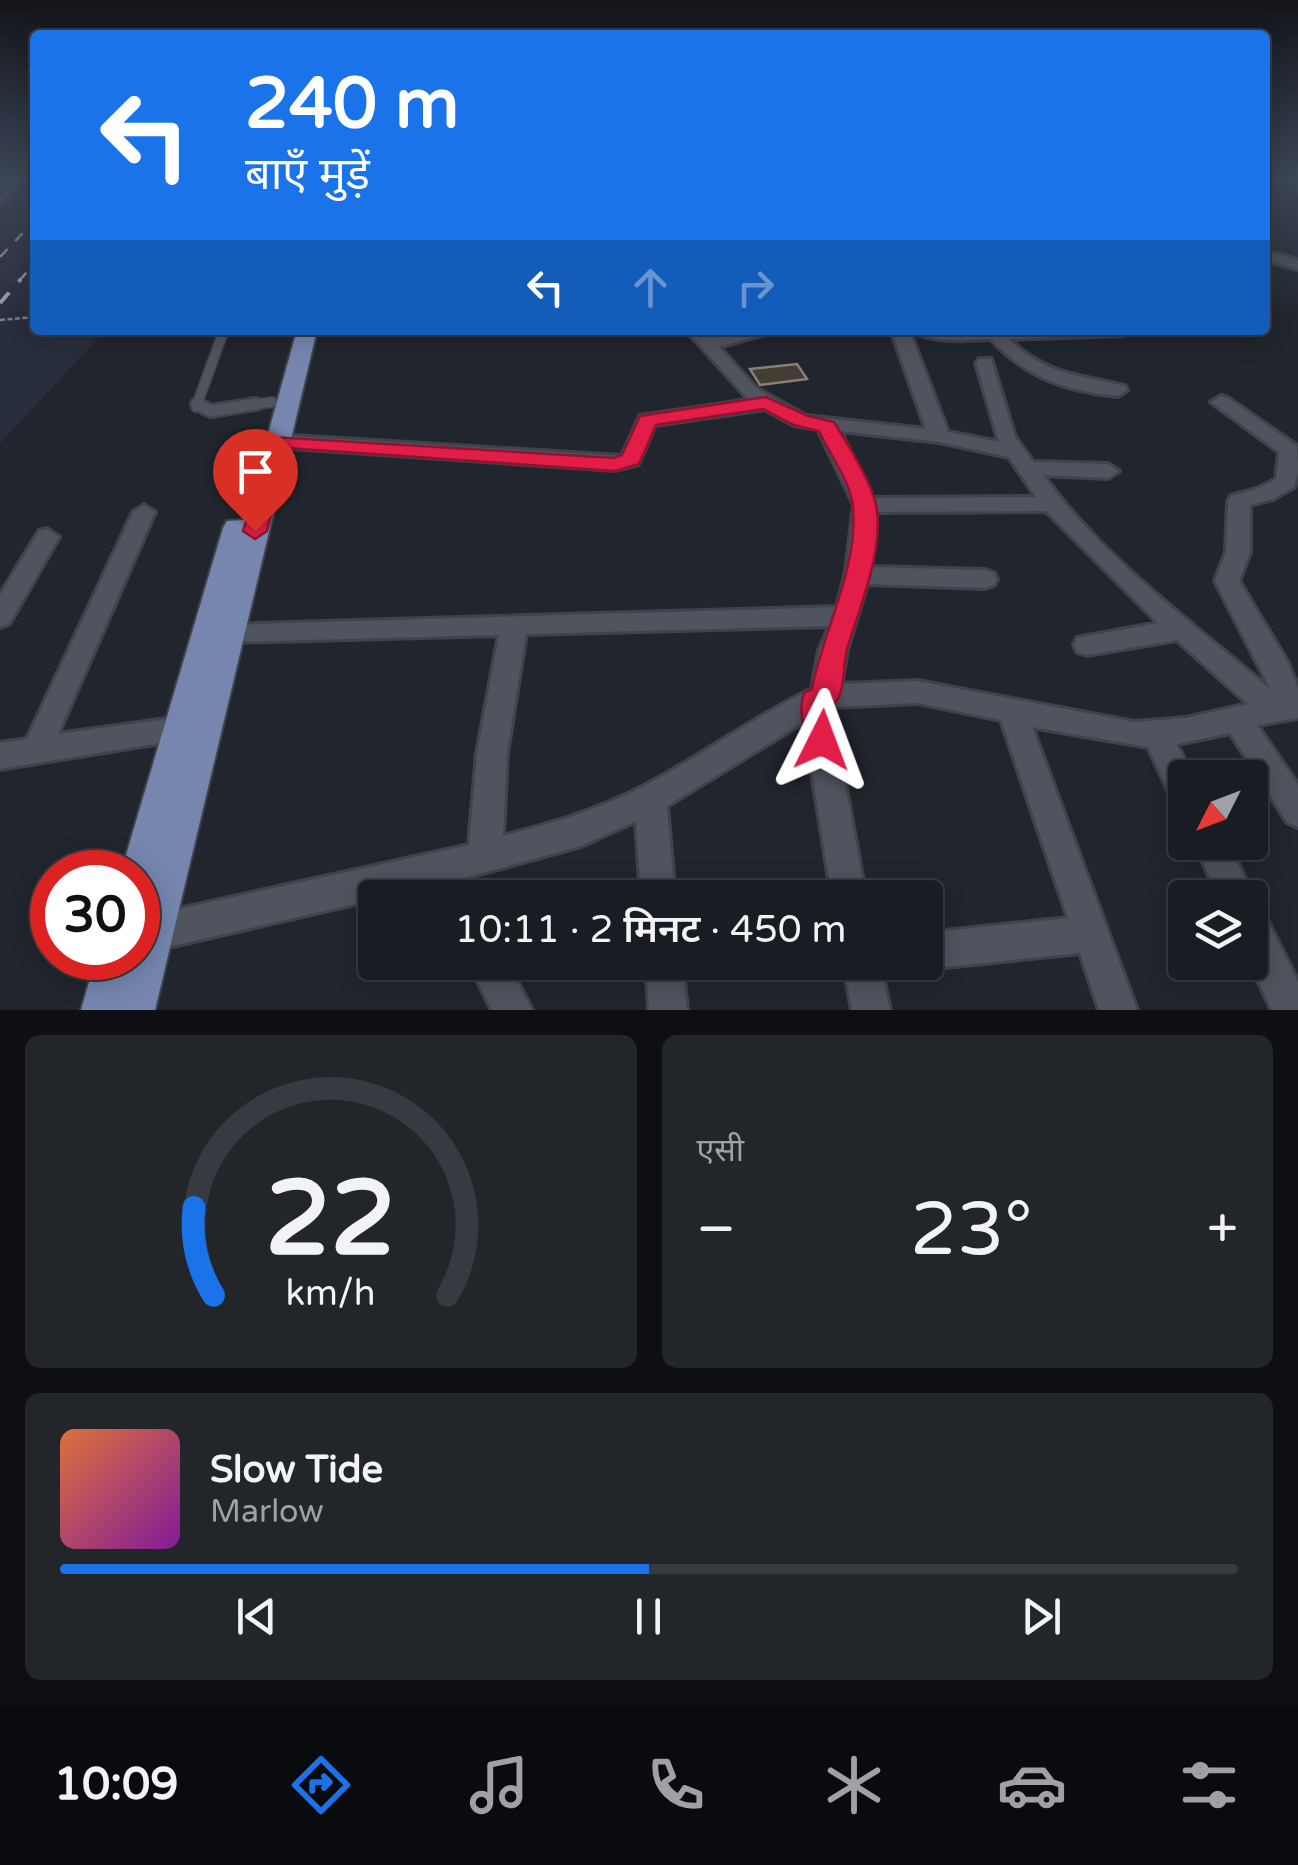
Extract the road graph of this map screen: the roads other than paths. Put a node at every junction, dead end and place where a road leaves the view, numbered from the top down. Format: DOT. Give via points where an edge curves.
graph roads {
  1 [pos="1270,257"];
  2 [pos="1298,265"];
  3 [pos="222,335"];
  4 [pos="292,335"];
  5 [pos="305,335"];
  6 [pos="902,335"];
  7 [pos="991,335"];
  8 [pos="701,337"];
  9 [pos="985,363"];
  10 [pos="1118,390"];
  11 [pos="272,402"];
  12 [pos="766,402"];
  13 [pos="1221,402"];
  14 [pos="827,426"];
  15 [pos="940,436"];
  16 [pos="270,441"];
  17 [pos="1295,450"];
  18 [pos="1021,460"];
  19 [pos="1108,471"];
  20 [pos="1052,504"];
  21 [pos="865,505"];
  22 [pos="144,512"];
  23 [pos="46,537"];
  24 [pos="857,575"];
  25 [pos="986,579"];
  26 [pos="847,616"];
  27 [pos="0,617"];
  28 [pos="514,624"];
  29 [pos="1182,629"];
  30 [pos="230,632"];
  31 [pos="1087,645"];
  32 [pos="820,698"];
  33 [pos="1287,706"];
  34 [pos="1012,711"];
  35 [pos="1237,719"];
  36 [pos="182,729"];
  37 [pos="1156,735"];
  38 [pos="36,751"];
  39 [pos="0,756"];
  40 [pos="1168,760"];
  41 [pos="650,800"];
  42 [pos="1298,812"];
  43 [pos="149,850"];
  44 [pos="485,856"];
  45 [pos="160,863"];
  46 [pos="449,880"];
  47 [pos="657,880"];
  48 [pos="847,880"];
  49 [pos="358,900"];
  50 [pos="1089,934"];
  51 [pos="160,937"];
  52 [pos="943,949"];
  53 [pos="1268,961"];
  54 [pos="118,980"];
  55 [pos="134,980"];
  56 [pos="496,980"];
  57 [pos="666,980"];
  58 [pos="865,980"];
  59 [pos="104,1010"];
  60 [pos="132,1010"];
  61 [pos="513,1010"];
  62 [pos="668,1010"];
  63 [pos="871,1010"];
  64 [pos="1118,1010"];
  65 [pos="1292,1010"];
  1 -- 2 [label="street"];
  3 -- 11 [label="lane" via="196,408"];
  4 -- 11 [label="main road"];
  5 -- 16 [label="main road"];
  6 -- 15 [label="street"];
  7 -- 10 [label="street" via="1059,380"];
  8 -- 12 [label="street"];
  9 -- 18 [label="street" via="1006,437"];
  11 -- 16 [label="main road"];
  12 -- 14 [label="street"];
  12 -- 16 [label="street" via="648,420 631,460 615,464"];
  13 -- 17 [label="street"];
  14 -- 15 [label="street"];
  14 -- 21 [label="street"];
  15 -- 18 [label="street"];
  16 -- 30 [label="main road"];
  16 -- 36 [label="main road"];
  17 -- 33 [label="street" via="1286,482 1239,501 1238,552 1227,581 1273,661"];
  18 -- 19 [label="street"];
  18 -- 20 [label="street"];
  20 -- 21 [label="street"];
  20 -- 29 [label="street"];
  21 -- 24 [label="street"];
  22 -- 38 [label="street"];
  23 -- 27 [label="street"];
  24 -- 25 [label="street"];
  24 -- 26 [label="street"];
  26 -- 28 [label="street"];
  26 -- 32 [label="street"];
  28 -- 30 [label="street"];
  28 -- 44 [label="street" via="492,753"];
  29 -- 31 [label="street"];
  29 -- 33 [label="street"];
  30 -- 45 [label="main road"];
  32 -- 34 [label="street" via="918,692"];
  32 -- 41 [label="street"];
  32 -- 48 [label="street"];
  33 -- 35 [label="street"];
  34 -- 37 [label="street"];
  34 -- 50 [label="street"];
  35 -- 37 [label="street"];
  35 -- 42 [label="street"];
  36 -- 38 [label="street"];
  36 -- 43 [label="main road"];
  37 -- 40 [label="street"];
  38 -- 39 [label="street"];
  41 -- 44 [label="street" via="581,830"];
  41 -- 47 [label="street"];
  44 -- 46 [label="street"];
  49 -- 51 [label="street"];
  50 -- 52 [label="street"];
  50 -- 64 [label="street"];
  53 -- 65 [label="street"];
  54 -- 59 [label="main road"];
  55 -- 60 [label="main road"];
  56 -- 61 [label="street"];
  57 -- 62 [label="street"];
  58 -- 63 [label="street"];
}
